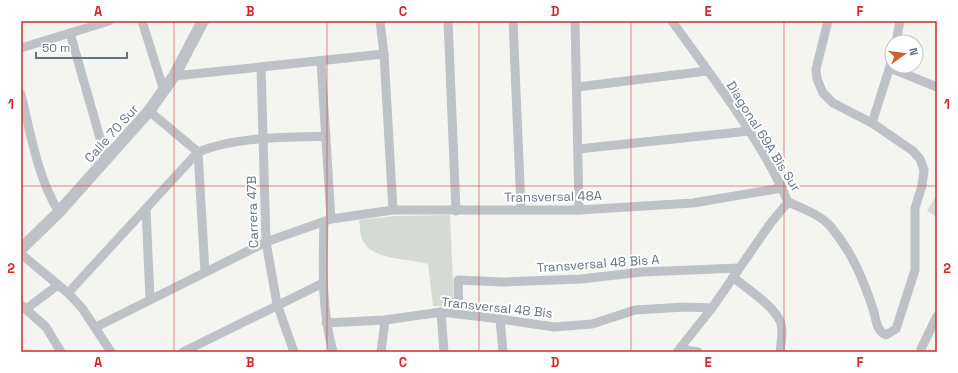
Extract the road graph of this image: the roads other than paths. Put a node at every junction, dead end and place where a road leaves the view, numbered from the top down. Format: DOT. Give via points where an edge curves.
graph roads {
  1 [pos="76,21"];
  2 [pos="109,21"];
  3 [pos="142,21"];
  4 [pos="203,21"];
  5 [pos="380,21"];
  6 [pos="448,21"];
  7 [pos="513,21"];
  8 [pos="575,21"];
  9 [pos="672,21"];
  10 [pos="828,21"];
  11 [pos="900,21"];
  12 [pos="79,30"];
  13 [pos="70,33"];
  14 [pos="898,34"];
  15 [pos="21,48"];
  16 [pos="384,54"];
  17 [pos="322,62"];
  18 [pos="261,67"];
  19 [pos="707,71"];
  20 [pos="888,74"];
  21 [pos="911,74"];
  22 [pos="174,76"];
  23 [pos="576,87"];
  24 [pos="937,87"];
  25 [pos="164,91"];
  26 [pos="21,94"];
  27 [pos="149,110"];
  28 [pos="872,123"];
  29 [pos="749,131"];
  30 [pos="326,136"];
  31 [pos="263,138"];
  32 [pos="578,149"];
  33 [pos="198,152"];
  34 [pos="106,159"];
  35 [pos="782,188"];
  36 [pos="788,202"];
  37 [pos="146,209"];
  38 [pos="393,210"];
  39 [pos="521,210"];
  40 [pos="580,210"];
  41 [pos="456,211"];
  42 [pos="59,212"];
  43 [pos="328,220"];
  44 [pos="266,242"];
  45 [pos="21,249"];
  46 [pos="21,254"];
  47 [pos="739,268"];
  48 [pos="204,272"];
  49 [pos="732,277"];
  50 [pos="323,283"];
  51 [pos="58,285"];
  52 [pos="68,293"];
  53 [pos="150,299"];
  54 [pos="277,304"];
  55 [pos="24,307"];
  56 [pos="712,308"];
  57 [pos="441,312"];
  58 [pos="459,314"];
  59 [pos="937,316"];
  60 [pos="500,319"];
  61 [pos="385,320"];
  62 [pos="326,323"];
  63 [pos="96,327"];
  64 [pos="921,349"];
  65 [pos="678,351"];
  66 [pos="61,352"];
  67 [pos="111,352"];
  68 [pos="183,352"];
  69 [pos="294,352"];
  70 [pos="333,352"];
  71 [pos="382,352"];
  72 [pos="444,352"];
  73 [pos="503,352"];
  74 [pos="698,352"];
  75 [pos="780,352"];
  1 -- 12 [label="street"];
  2 -- 12 [label="street"];
  3 -- 25 [label="street"];
  4 -- 22 [label="street, Calle 70 Sur"];
  5 -- 16 [label="street"];
  6 -- 41 [label="street"];
  7 -- 39 [label="street"];
  8 -- 23 [label="street"];
  9 -- 19 [label="street, Diagonal 69A Bis Sur"];
  10 -- 28 [label="street" via="817,63 820,87 833,103"];
  11 -- 14 [label="street"];
  12 -- 13 [label="street"];
  13 -- 15 [label="street"];
  13 -- 34 [label="street"];
  16 -- 17 [label="street"];
  16 -- 38 [label="street"];
  17 -- 18 [label="street"];
  17 -- 30 [label="street"];
  18 -- 22 [label="street"];
  18 -- 31 [label="street, Carrera 47B"];
  19 -- 23 [label="street"];
  19 -- 29 [label="street, Diagonal 69A Bis Sur"];
  20 -- 28 [label="street"];
  21 -- 24 [label="street"];
  22 -- 25 [label="street, Calle 70 Sur"];
  23 -- 32 [label="street"];
  25 -- 27 [label="street, Calle 70 Sur"];
  26 -- 42 [label="street" via="50,199"];
  27 -- 33 [label="street"];
  27 -- 34 [label="street, Calle 70 Sur"];
  28 -- 36 [label="street, Diagonal 69A Bis Sur" via="913,151 920,159 924,170 915,208 915,270 896,328 886,335 879,330 867,288 852,257 830,226 808,210"];
  29 -- 32 [label="street"];
  29 -- 35 [label="street, Diagonal 69A Bis Sur"];
  30 -- 31 [label="street"];
  30 -- 43 [label="street"];
  31 -- 33 [label="street" via="219,144"];
  31 -- 44 [label="street, Carrera 47B"];
  32 -- 40 [label="street"];
  33 -- 37 [label="street"];
  33 -- 48 [label="street"];
  34 -- 42 [label="street, Calle 70 Sur"];
  35 -- 36 [label="street, Diagonal 69A Bis Sur"];
  35 -- 40 [label="street, Transversal 48A" via="693,203"];
  36 -- 47 [label="street"];
  37 -- 52 [label="street"];
  37 -- 53 [label="street"];
  38 -- 41 [label="street, Transversal 48A"];
  38 -- 43 [label="street, Transversal 48A"];
  39 -- 40 [label="street, Transversal 48A"];
  39 -- 41 [label="street, Transversal 48A"];
  42 -- 45 [label="street, Calle 70 Sur"];
  43 -- 44 [label="street, Transversal 48A"];
  43 -- 50 [label="street"];
  44 -- 48 [label="street, Transversal 48A"];
  44 -- 54 [label="street, Carrera 47B"];
  46 -- 51 [label="street"];
  47 -- 49 [label="street"];
  47 -- 58 [label="street, Transversal 48 Bis A" via="642,272 581,279 503,282 458,280"];
  48 -- 53 [label="street, Transversal 48A"];
  49 -- 56 [label="street"];
  49 -- 75 [label="street" via="768,306 780,321"];
  50 -- 54 [label="street"];
  50 -- 62 [label="street"];
  51 -- 52 [label="street"];
  51 -- 55 [label="street"];
  52 -- 63 [label="street"];
  53 -- 63 [label="street, Transversal 48A"];
  54 -- 68 [label="street"];
  54 -- 69 [label="street, Carrera 47B"];
  55 -- 66 [label="street" via="46,327"];
  56 -- 60 [label="street, Transversal 48 Bis" via="635,310 592,324 554,327"];
  56 -- 65 [label="street"];
  57 -- 58 [label="street, Transversal 48 Bis"];
  57 -- 61 [label="street, Transversal 48 Bis"];
  57 -- 72 [label="street"];
  58 -- 60 [label="street, Transversal 48 Bis"];
  59 -- 64 [label="street"];
  60 -- 73 [label="street"];
  61 -- 62 [label="street, Transversal 48 Bis"];
  61 -- 71 [label="street"];
  62 -- 70 [label="street"];
  63 -- 67 [label="street"];
  65 -- 74 [label="street"];
}
